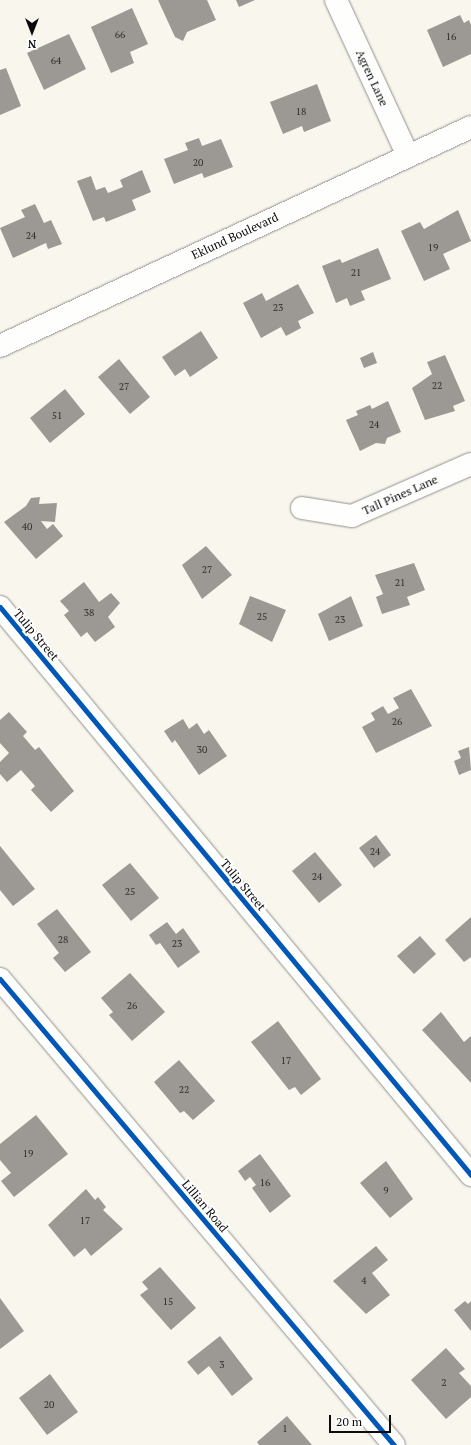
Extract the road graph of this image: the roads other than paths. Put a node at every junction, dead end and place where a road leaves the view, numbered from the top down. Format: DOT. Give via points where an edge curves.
graph roads {
  1 [pos="336,0"];
  2 [pos="471,128"];
  3 [pos="408,156"];
  4 [pos="0,346"];
  5 [pos="471,464"];
  6 [pos="302,508"];
  7 [pos="0,608"];
  8 [pos="0,979"];
  9 [pos="471,1175"];
  10 [pos="394,1445"];
  1 -- 3 [label="street, Agren Lane"];
  2 -- 3 [label="street, Eklund Boulevard"];
  3 -- 4 [label="street, Eklund Boulevard"];
  5 -- 6 [label="street, Tall Pines Lane" via="352,516"];
  7 -- 9 [label="street, Tulip Street"];
  8 -- 10 [label="street, Lillian Road"];
}
